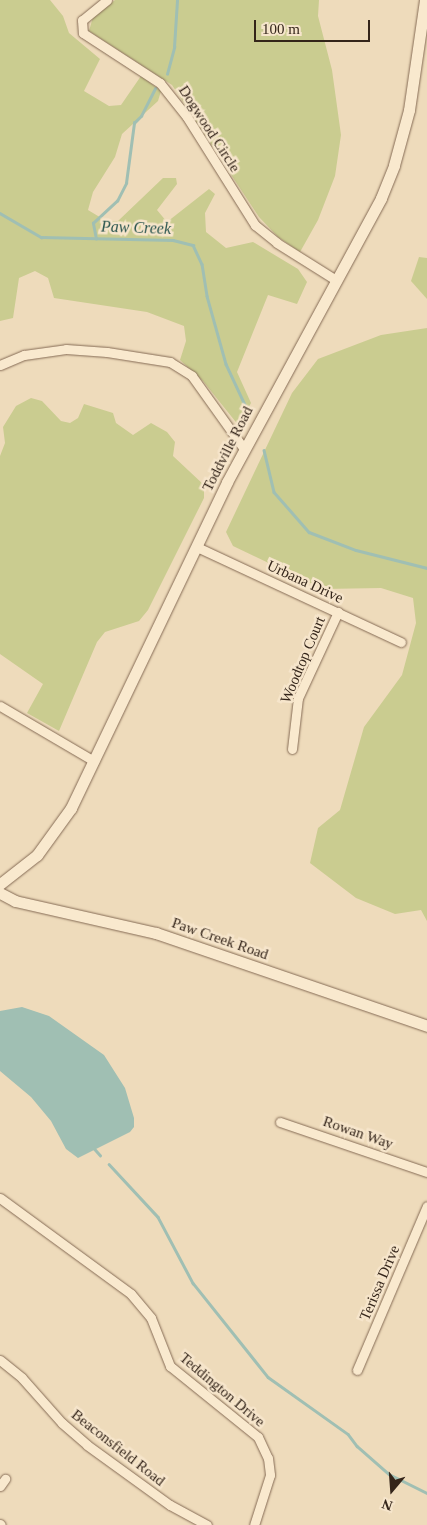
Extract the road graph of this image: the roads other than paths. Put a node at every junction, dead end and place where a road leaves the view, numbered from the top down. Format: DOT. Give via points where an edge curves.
graph roads {
  1 [pos="107,0"];
  2 [pos="425,0"];
  3 [pos="336,280"];
  4 [pos="0,365"];
  5 [pos="244,449"];
  6 [pos="197,547"];
  7 [pos="338,612"];
  8 [pos="401,642"];
  9 [pos="0,706"];
  10 [pos="292,749"];
  11 [pos="94,761"];
  12 [pos="0,884"];
  13 [pos="0,893"];
  14 [pos="427,1026"];
  15 [pos="280,1122"];
  16 [pos="427,1172"];
  17 [pos="0,1198"];
  18 [pos="427,1206"];
  19 [pos="0,1360"];
  20 [pos="357,1370"];
  21 [pos="206,1525"];
  22 [pos="254,1525"];
  1 -- 3 [label="street, Dogwood Circle" via="82,20 83,33 160,83 187,117 255,224 277,244"];
  2 -- 3 [label="street, Toddville Road" via="409,110 394,165"];
  3 -- 5 [label="street, Toddville Road"];
  4 -- 5 [label="street" via="24,355 66,349 170,362 192,376"];
  5 -- 6 [label="street, Toddville Road"];
  6 -- 7 [label="street, Urbana Drive"];
  6 -- 11 [label="street, Toddville Road"];
  7 -- 8 [label="street, Urbana Drive"];
  7 -- 10 [label="street, Woodtop Court" via="298,698"];
  9 -- 11 [label="street"];
  11 -- 12 [label="street, Toddville Road" via="50,840 30,862"];
  13 -- 14 [label="street, Paw Creek Road" via="15,901 156,934"];
  15 -- 16 [label="street, Rowan Way"];
  17 -- 22 [label="street, Teddington Drive" via="131,1294 151,1318 170,1366 258,1437 268,1458 270,1474"];
  18 -- 20 [label="street, Terissa Drive"];
  19 -- 21 [label="street, Beaconsfield Road" via="87,1445 170,1505"];
}
